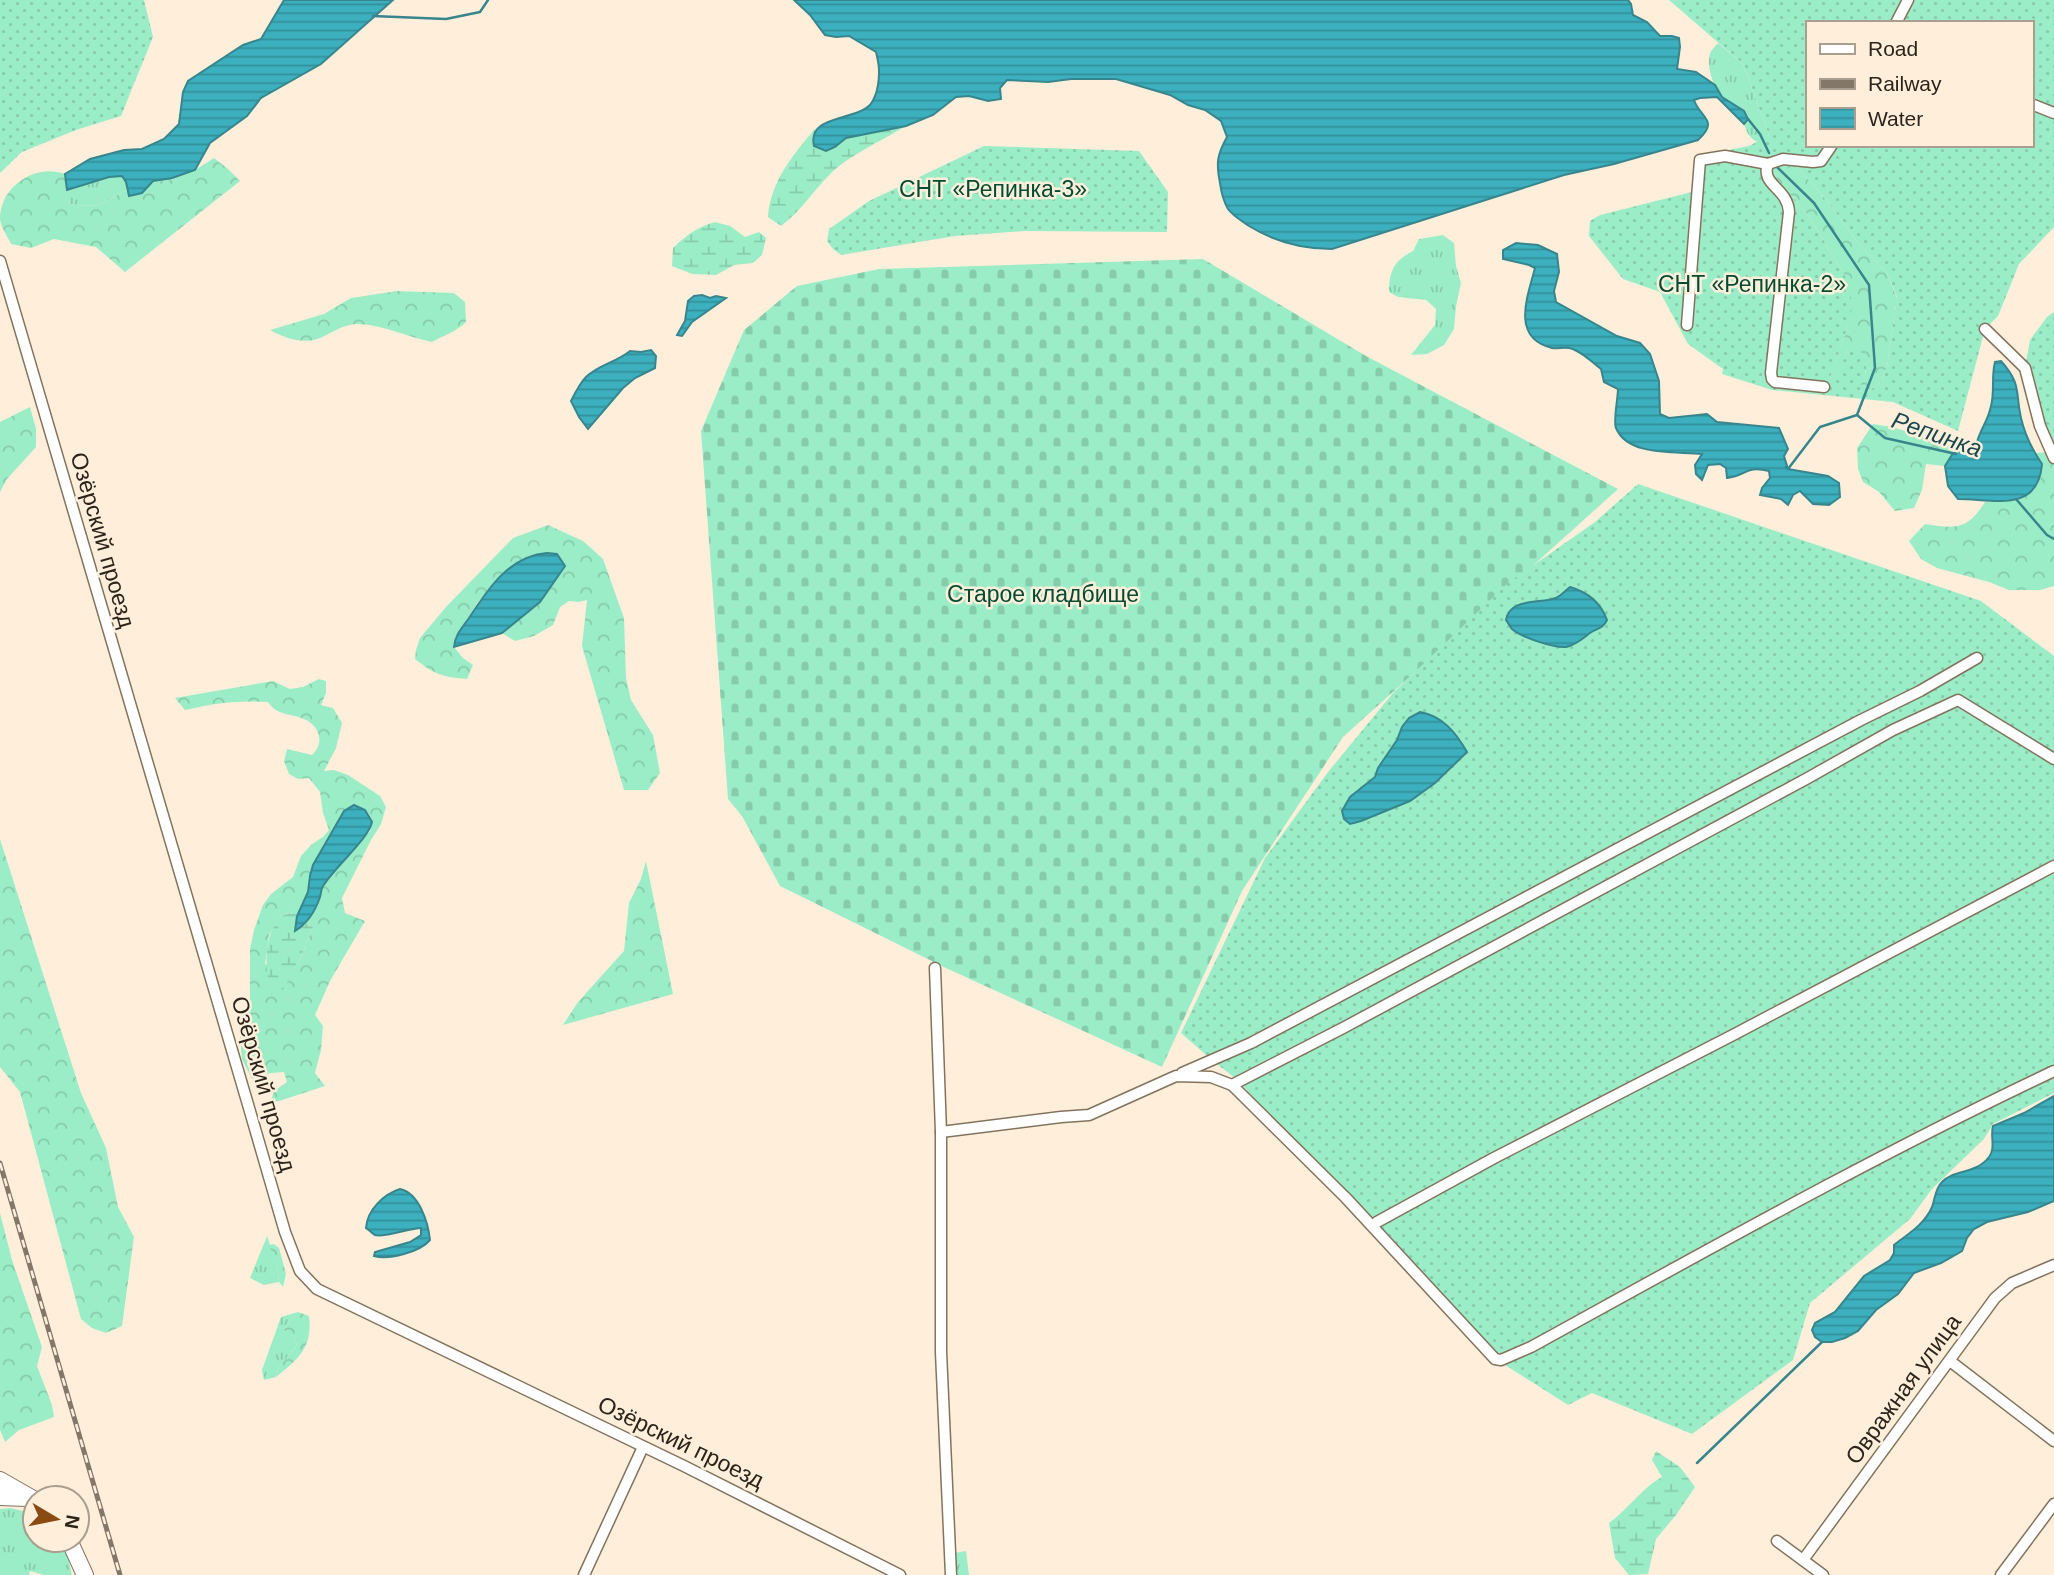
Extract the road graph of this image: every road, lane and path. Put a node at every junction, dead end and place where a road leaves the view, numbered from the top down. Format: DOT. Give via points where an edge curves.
graph roads {
  1 [pos="1908,0"];
  2 [pos="1897,21"];
  3 [pos="2033,105"];
  4 [pos="2054,113"];
  5 [pos="1831,147"];
  6 [pos="1768,164"];
  7 [pos="0,261"];
  8 [pos="1687,325"];
  9 [pos="1985,329"];
  10 [pos="1824,387"];
  11 [pos="2054,458"];
  12 [pos="1977,658"];
  13 [pos="2054,759"];
  14 [pos="2054,866"];
  15 [pos="935,968"];
  16 [pos="2054,1071"];
  17 [pos="1176,1076"];
  18 [pos="1231,1085"];
  19 [pos="941,1132"];
  20 [pos="1377,1222"];
  21 [pos="2054,1265"];
  22 [pos="1950,1361"];
  23 [pos="2054,1441"];
  24 [pos="643,1447"];
  25 [pos="0,1480"];
  26 [pos="21,1492"];
  27 [pos="0,1497"];
  28 [pos="21,1498"];
  29 [pos="2054,1504"];
  30 [pos="1777,1541"];
  31 [pos="75,1554"];
  32 [pos="1803,1560"];
  33 [pos="85,1575"];
  34 [pos="584,1575"];
  35 [pos="900,1575"];
  36 [pos="951,1575"];
  37 [pos="1823,1575"];
  38 [pos="2001,1575"];
  1 -- 2 [label="street"];
  3 -- 4 [label="street"];
  5 -- 6 [label="street" via="1821,161 1783,159"];
  6 -- 8 [label="street" via="1725,156 1699,161"];
  6 -- 10 [label="street" via="1766,175 1786,198 1789,212 1772,379"];
  7 -- 24 [label="street, Озёрский проезд" via="300,1271 317,1289"];
  9 -- 11 [label="street" via="2025,368 2040,426"];
  12 -- 17 [label="street" via="1251,1043"];
  13 -- 18 [label="street" via="1958,700 1893,730"];
  14 -- 20 [label="street"];
  15 -- 19 [label="street"];
  16 -- 18 [label="street" via="1847,1175 1501,1360 1495,1359 1346,1198"];
  17 -- 18 [label="street" via="1211,1077"];
  17 -- 19 [label="street" via="1089,1115"];
  19 -- 36 [label="street" via="942,1352"];
  21 -- 22 [label="street, Овражная улица" via="2012,1283 1995,1298"];
  22 -- 23 [label="street"];
  22 -- 32 [label="street, Овражная улица"];
  24 -- 34 [label="street"];
  24 -- 35 [label="street, Озёрский проезд"];
  25 -- 26 [label="main road"];
  27 -- 28 [label="main road"];
  29 -- 38 [label="street"];
  30 -- 32 [label="street"];
  31 -- 33 [label="main road"];
  32 -- 37 [label="street"];
}
